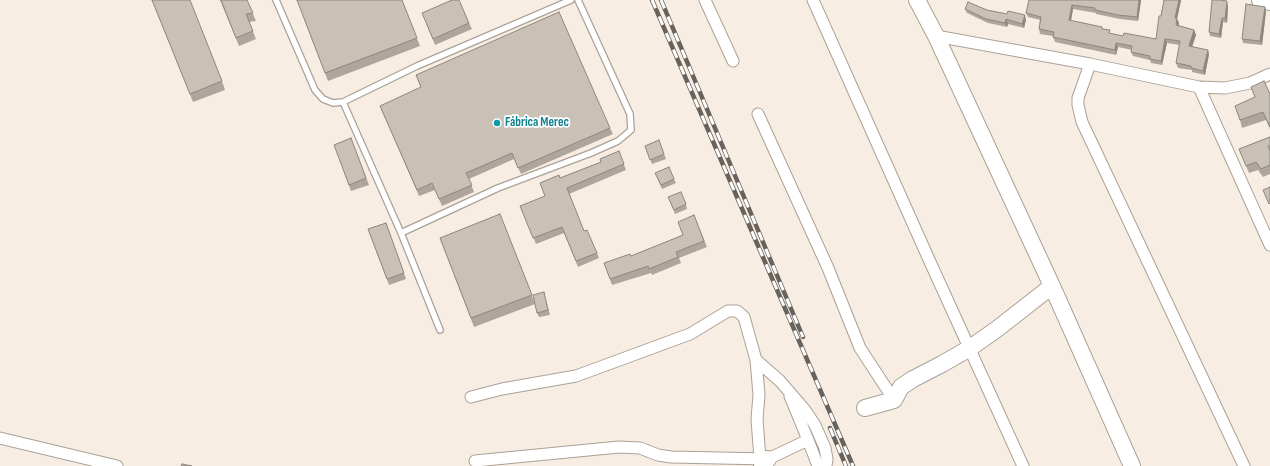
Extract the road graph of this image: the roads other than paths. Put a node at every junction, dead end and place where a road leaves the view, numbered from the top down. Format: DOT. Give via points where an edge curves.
graph roads {
  1 [pos="276,0"];
  2 [pos="571,0"];
  3 [pos="578,0"];
  4 [pos="705,0"];
  5 [pos="813,0"];
  6 [pos="917,0"];
  7 [pos="1260,0"];
  8 [pos="1270,2"];
  9 [pos="936,36"];
  10 [pos="733,61"];
  11 [pos="1090,64"];
  12 [pos="1270,74"];
  13 [pos="1199,86"];
  14 [pos="343,102"];
  15 [pos="758,114"];
  16 [pos="401,233"];
  17 [pos="1270,245"];
  18 [pos="1052,286"];
  19 [pos="440,330"];
  20 [pos="970,348"];
  21 [pos="756,360"];
  22 [pos="786,387"];
  23 [pos="471,397"];
  24 [pos="894,400"];
  25 [pos="865,408"];
  26 [pos="0,438"];
  27 [pos="808,440"];
  28 [pos="475,461"];
  29 [pos="763,462"];
  30 [pos="117,466"];
  31 [pos="818,466"];
  32 [pos="826,466"];
  33 [pos="1023,466"];
  34 [pos="1132,466"];
  35 [pos="1244,466"];
  1 -- 14 [label="lane" via="315,90 323,99"];
  2 -- 14 [label="lane" via="417,66"];
  3 -- 16 [label="lane" via="630,114 631,130 618,141 498,188"];
  4 -- 10 [label="street"];
  5 -- 20 [label="street"];
  6 -- 9 [label="street"];
  7 -- 8 [label="street"];
  9 -- 11 [label="street"];
  9 -- 18 [label="street"];
  11 -- 13 [label="street"];
  11 -- 35 [label="street" via="1078,98 1082,122"];
  12 -- 13 [label="street" via="1250,83 1225,88"];
  13 -- 17 [label="street"];
  14 -- 16 [label="lane"];
  15 -- 24 [label="street" via="828,268 860,348"];
  16 -- 19 [label="lane"];
  18 -- 20 [label="street"];
  18 -- 34 [label="street"];
  20 -- 24 [label="street" via="901,387"];
  20 -- 33 [label="street"];
  21 -- 22 [label="street"];
  21 -- 23 [label="street" via="744,317 737,311 728,311 690,334 576,376"];
  21 -- 29 [label="street" via="759,395 757,419"];
  22 -- 27 [label="street"];
  22 -- 32 [label="street" via="815,425 825,448"];
  24 -- 25 [label="street"];
  26 -- 30 [label="street"];
  27 -- 29 [label="street"];
  27 -- 31 [label="street"];
  28 -- 29 [label="street" via="619,447 640,448 671,457"];
}
